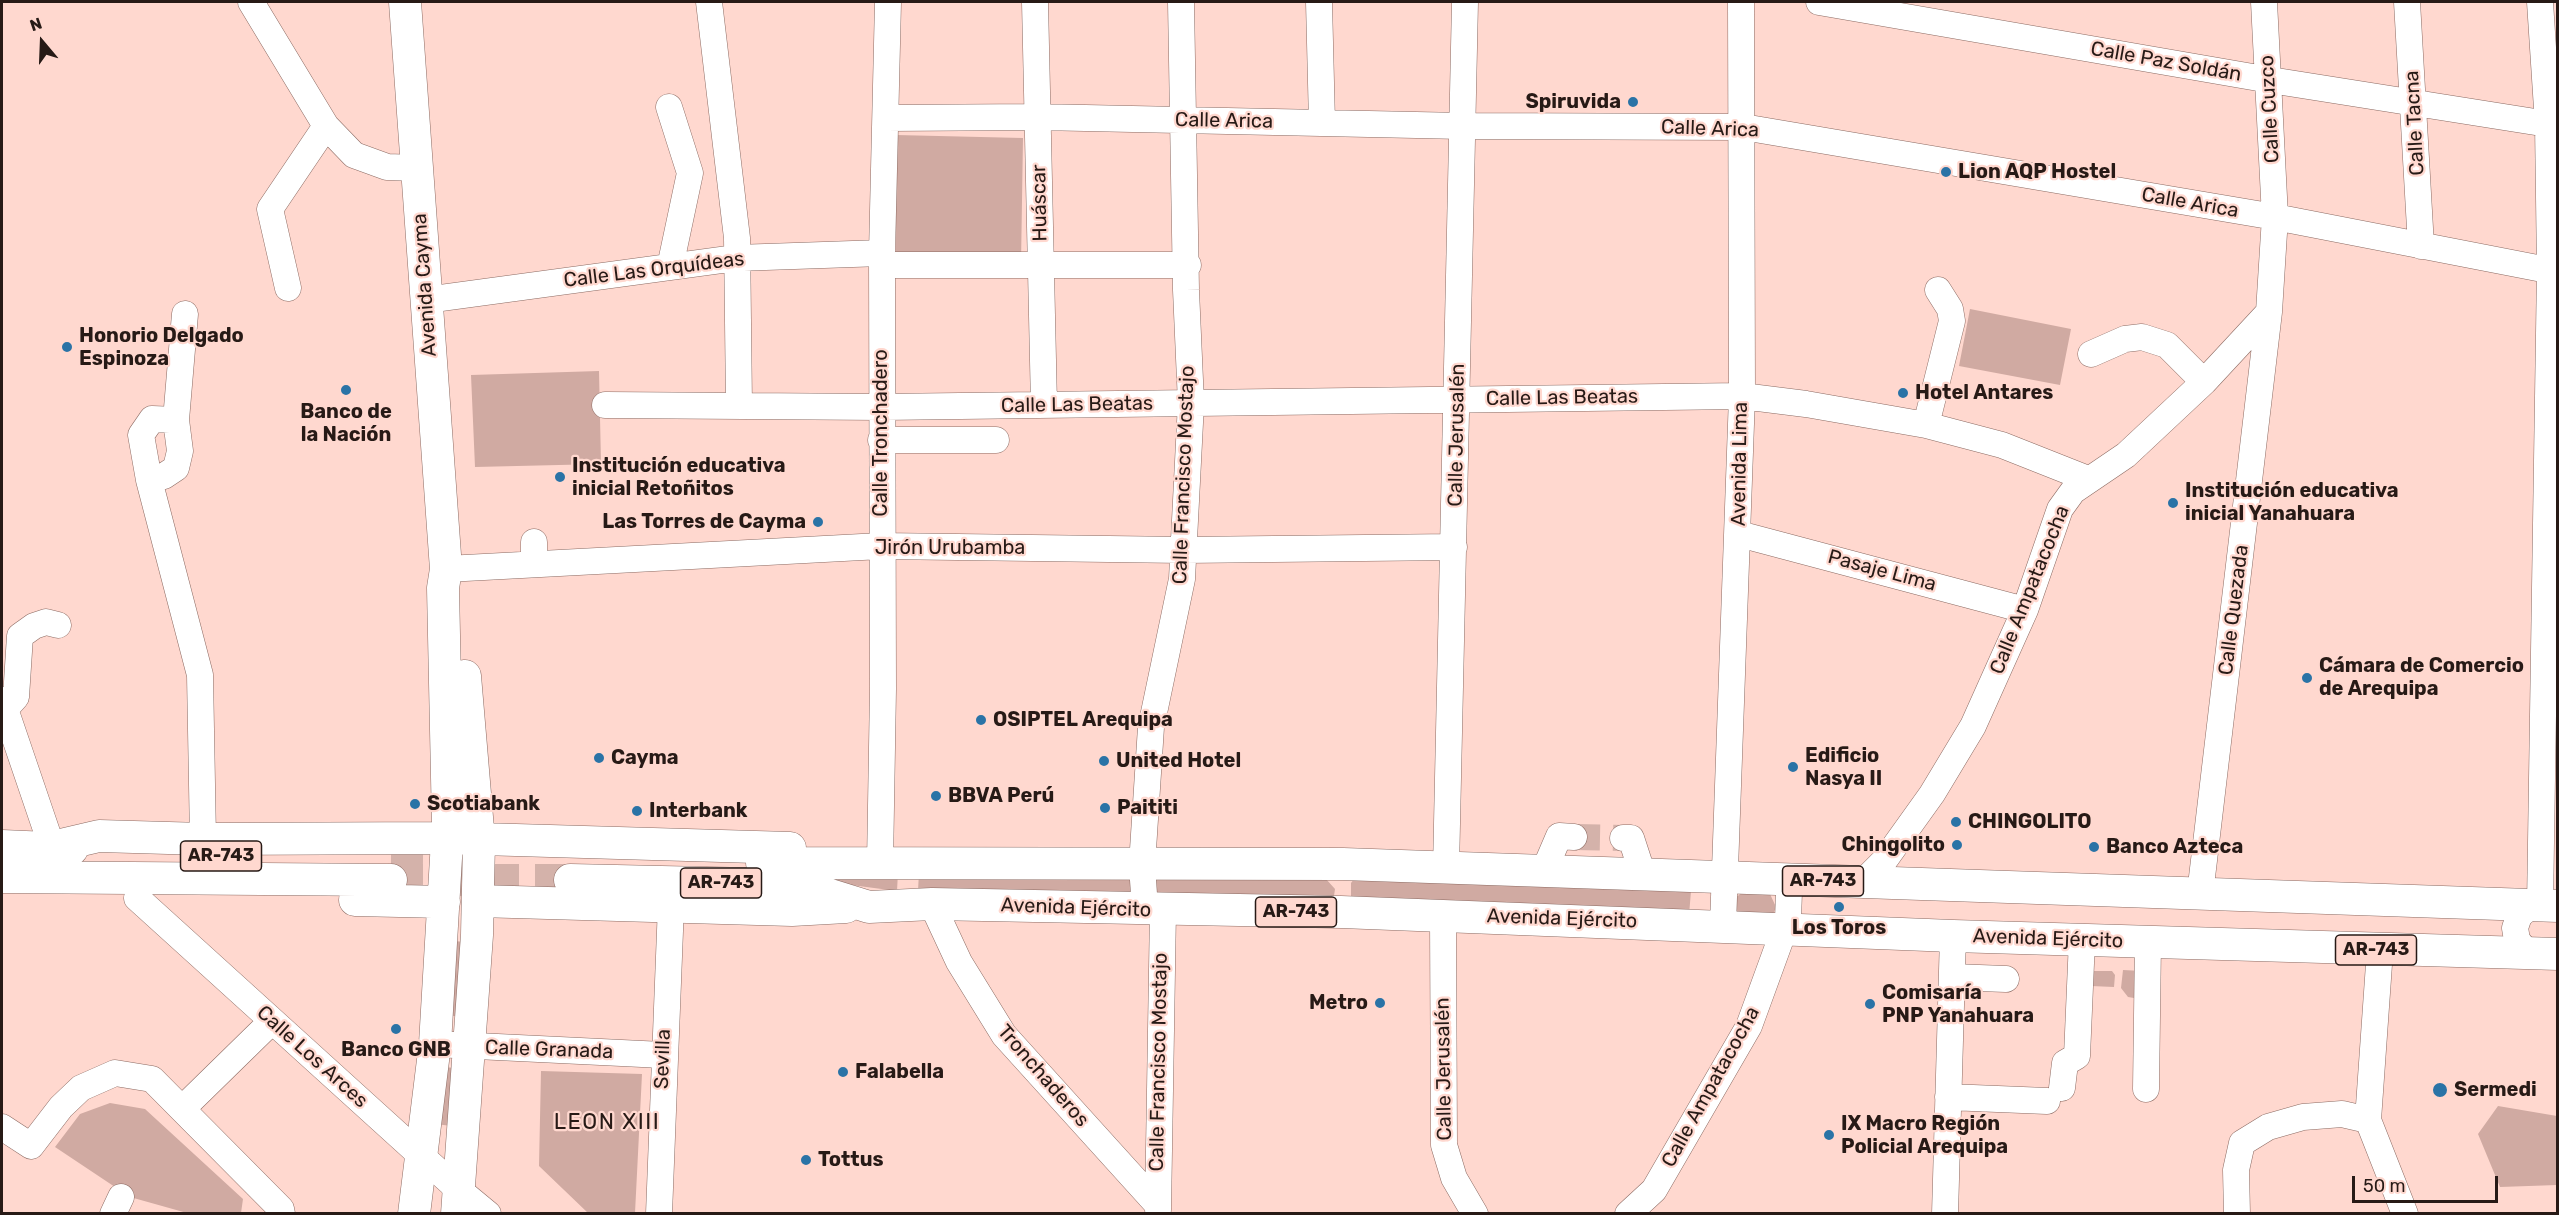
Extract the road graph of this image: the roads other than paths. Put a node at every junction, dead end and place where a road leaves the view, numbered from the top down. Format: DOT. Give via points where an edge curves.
graph roads {
  1 [pos="251,2"];
  2 [pos="405,2"];
  3 [pos="709,2"];
  4 [pos="888,2"];
  5 [pos="1035,2"];
  6 [pos="1181,2"];
  7 [pos="1319,2"];
  8 [pos="1465,2"];
  9 [pos="1741,2"];
  10 [pos="1819,2"];
  11 [pos="2264,2"];
  12 [pos="2407,2"];
  13 [pos="2540,2"];
  14 [pos="2270,80"];
  15 [pos="2414,102"];
  16 [pos="669,107"];
  17 [pos="1038,117"];
  18 [pos="886,118"];
  19 [pos="1184,120"];
  20 [pos="1322,123"];
  21 [pos="2548,124"];
  22 [pos="326,126"];
  23 [pos="1463,126"];
  24 [pos="1743,127"];
  25 [pos="417,168"];
  26 [pos="2275,217"];
  27 [pos="2421,246"];
  28 [pos="736,258"];
  29 [pos="882,259"];
  30 [pos="1041,264"];
  31 [pos="1188,265"];
  32 [pos="670,267"];
  33 [pos="2554,271"];
  34 [pos="288,288"];
  35 [pos="1938,290"];
  36 [pos="426,300"];
  37 [pos="2269,312"];
  38 [pos="185,314"];
  39 [pos="2091,354"];
  40 [pos="2204,382"];
  41 [pos="1742,396"];
  42 [pos="1458,400"];
  43 [pos="1191,404"];
  44 [pos="605,405"];
  45 [pos="739,405"];
  46 [pos="1044,405"];
  47 [pos="882,407"];
  48 [pos="176,420"];
  49 [pos="1926,425"];
  50 [pos="881,440"];
  51 [pos="996,440"];
  52 [pos="2088,479"];
  53 [pos="149,480"];
  54 [pos="1739,534"];
  55 [pos="881,546"];
  56 [pos="1454,547"];
  57 [pos="1184,550"];
  58 [pos="446,569"];
  59 [pos="2025,610"];
  60 [pos="58,625"];
  61 [pos="4,704"];
  62 [pos="1574,837"];
  63 [pos="447,838"];
  64 [pos="1623,838"];
  65 [pos="203,839"];
  66 [pos="479,841"];
  67 [pos="2,846"];
  68 [pos="52,847"];
  69 [pos="818,864"];
  70 [pos="880,864"];
  71 [pos="1342,864"];
  72 [pos="1142,865"];
  73 [pos="1446,869"];
  74 [pos="1544,871"];
  75 [pos="1643,875"];
  76 [pos="1723,876"];
  77 [pos="2,877"];
  78 [pos="105,878"];
  79 [pos="1783,880"];
  80 [pos="1863,882"];
  81 [pos="2200,894"];
  82 [pos="137,898"];
  83 [pos="478,900"];
  84 [pos="444,902"];
  85 [pos="932,904"];
  86 [pos="671,905"];
  87 [pos="869,906"];
  88 [pos="2552,909"];
  89 [pos="1154,910"];
  90 [pos="1341,912"];
  91 [pos="1443,917"];
  92 [pos="1723,925"];
  93 [pos="1784,929"];
  94 [pos="1953,936"];
  95 [pos="2082,940"];
  96 [pos="2148,942"];
  97 [pos="2194,943"];
  98 [pos="2380,950"];
  99 [pos="2550,951"];
  100 [pos="1952,977"];
  101 [pos="2006,979"];
  102 [pos="272,1021"];
  103 [pos="435,1044"];
  104 [pos="469,1046"];
  105 [pos="663,1055"];
  106 [pos="2146,1089"];
  107 [pos="1948,1097"];
  108 [pos="182,1109"];
  109 [pos="2368,1120"];
  110 [pos="2,1127"];
  111 [pos="422,1156"];
  112 [pos="458,1202"];
  113 [pos="1157,1208"];
  114 [pos="282,1214"];
  115 [pos="414,1214"];
  116 [pos="488,1214"];
  117 [pos="659,1214"];
  118 [pos="1476,1214"];
  119 [pos="1628,1214"];
  120 [pos="1945,1214"];
  121 [pos="2237,1214"];
  122 [pos="2405,1214"];
  1 -- 22 [label="street"];
  2 -- 25 [label="main road, Avenida Cayma"];
  3 -- 28 [label="street" via="737,238"];
  4 -- 18 [label="street, Calle Tronchadero"];
  5 -- 17 [label="street, Huáscar"];
  6 -- 19 [label="street, Calle Francisco Mostajo"];
  7 -- 20 [label="street"];
  8 -- 23 [label="street, Calle Jerusalén"];
  9 -- 24 [label="street, Avenida Lima"];
  10 -- 14 [label="street, Calle Paz Soldán"];
  11 -- 14 [label="street, Calle Cuzco"];
  12 -- 15 [label="street, Calle Tacna"];
  13 -- 21 [label="street"];
  14 -- 15 [label="street, Calle Paz Soldán"];
  14 -- 26 [label="street, Calle Cuzco"];
  15 -- 21 [label="street, Calle Paz Soldán"];
  15 -- 27 [label="street, Calle Tacna"];
  16 -- 32 [label="street" via="690,172"];
  17 -- 18 [label="street, Calle Arica"];
  17 -- 19 [label="street, Calle Arica"];
  17 -- 30 [label="street, Huáscar"];
  18 -- 29 [label="street, Calle Tronchadero"];
  19 -- 20 [label="street, Calle Arica"];
  19 -- 31 [label="street, Calle Francisco Mostajo"];
  20 -- 23 [label="street, Calle Arica"];
  21 -- 33 [label="street"];
  22 -- 25 [label="street" via="354,155 387,167"];
  22 -- 34 [label="street" via="270,209"];
  23 -- 24 [label="street, Calle Arica"];
  23 -- 42 [label="street, Calle Jerusalén"];
  24 -- 26 [label="street, Calle Arica"];
  24 -- 41 [label="street, Avenida Lima"];
  25 -- 36 [label="main road, Avenida Cayma"];
  26 -- 27 [label="street, Calle Arica"];
  26 -- 37 [label="street, Calle Quezada"];
  27 -- 33 [label="street, Calle Arica"];
  28 -- 29 [label="street, Calle Las Orquídeas"];
  28 -- 32 [label="street, Calle Las Orquídeas"];
  28 -- 45 [label="street"];
  29 -- 30 [label="street, Calle Las Orquídeas"];
  29 -- 47 [label="street, Calle Tronchadero"];
  30 -- 31 [label="street, Calle Las Orquídeas"];
  30 -- 46 [label="street, Huáscar"];
  31 -- 43 [label="street, Calle Francisco Mostajo"];
  32 -- 36 [label="street, Calle Las Orquídeas"];
  33 -- 88 [label="street"];
  35 -- 49 [label="street" via="1950,309 1952,321"];
  36 -- 58 [label="main road, Avenida Cayma"];
  37 -- 40 [label="street, Calle Ampatacocha"];
  37 -- 81 [label="street, Calle Quezada"];
  38 -- 48 [label="street"];
  39 -- 40 [label="street" via="2125,339 2142,338 2167,345"];
  40 -- 52 [label="street, Calle Ampatacocha" via="2126,455"];
  41 -- 42 [label="street, Calle Las Beatas"];
  41 -- 49 [label="street, Calle Las Beatas"];
  41 -- 54 [label="street, Avenida Lima"];
  42 -- 43 [label="street, Calle Las Beatas"];
  42 -- 56 [label="street, Calle Jerusalén"];
  43 -- 46 [label="street, Calle Las Beatas"];
  43 -- 57 [label="street, Calle Francisco Mostajo"];
  44 -- 45 [label="street, Calle Las Beatas"];
  45 -- 47 [label="street, Calle Las Beatas"];
  46 -- 47 [label="street, Calle Las Beatas"];
  47 -- 50 [label="street, Calle Tronchadero"];
  48 -- 53 [label="street" via="180,451 177,468"];
  48 -- 53 [label="street" via="152,419 141,435"];
  49 -- 52 [label="street, Calle Las Beatas" via="2002,445"];
  50 -- 51 [label="street"];
  50 -- 55 [label="street, Calle Tronchadero"];
  52 -- 59 [label="street, Calle Ampatacocha" via="2060,509"];
  53 -- 65 [label="street" via="200,675"];
  54 -- 59 [label="street, Pasaje Lima"];
  54 -- 76 [label="street, Avenida Lima"];
  55 -- 57 [label="street, Jirón Urubamba"];
  55 -- 58 [label="street, Jirón Urubamba" via="534,553"];
  55 -- 70 [label="street, Calle Tronchadero"];
  56 -- 57 [label="street, Jirón Urubamba"];
  56 -- 73 [label="street, Calle Jerusalén"];
  57 -- 72 [label="street, Calle Francisco Mostajo" via="1182,579 1151,727"];
  58 -- 63 [label="main road, Avenida Cayma" via="443,588"];
  58 -- 66 [label="main road, Avenida Cayma" via="464,665"];
  59 -- 80 [label="street, Calle Ampatacocha" via="1973,726 1932,794 1884,861"];
  60 -- 61 [label="street" via="40,624 20,636 16,697"];
  61 -- 68 [label="street"];
  62 -- 74 [label="street" via="1559,836"];
  63 -- 65 [label="main road"];
  63 -- 66 [label="main road"];
  63 -- 84 [label="main road, Avenida Cayma"];
  64 -- 75 [label="street" via="1631,838"];
  65 -- 68 [label="main road" via="99,836"];
  66 -- 69 [label="main road" via="799,848"];
  66 -- 83 [label="main road, Avenida Cayma"];
  67 -- 68 [label="main road, AR-743"];
  68 -- 78 [label="main road, AR-743" via="128,856 391,868"];
  69 -- 70 [label="main road, Avenida Ejército / AR-743"];
  69 -- 87 [label="main road, Avenida Ejército / AR-743" via="570,869 798,885"];
  70 -- 72 [label="main road, Avenida Ejército / AR-743"];
  71 -- 72 [label="main road, Avenida Ejército / AR-743"];
  71 -- 73 [label="main road, Avenida Ejército / AR-743"];
  71 -- 90 [label="main road"];
  72 -- 89 [label="street, Calle Francisco Mostajo"];
  73 -- 74 [label="main road, Avenida Ejército / AR-743"];
  74 -- 75 [label="main road, Avenida Ejército / AR-743"];
  75 -- 76 [label="main road, Avenida Ejército / AR-743"];
  76 -- 79 [label="main road, Avenida Ejército / AR-743"];
  76 -- 92 [label="street, Avenida Lima"];
  77 -- 78 [label="main road, AR-743"];
  78 -- 82 [label="main road"];
  79 -- 80 [label="main road, Avenida Ejército / AR-743"];
  79 -- 93 [label="street, Calle Ampatacocha" via="1790,906"];
  80 -- 81 [label="main road, Avenida Ejército / AR-743"];
  81 -- 88 [label="main road, Avenida Ejército / AR-743"];
  81 -- 97 [label="main road" via="2216,909 2218,921 2214,932"];
  82 -- 84 [label="main road"];
  82 -- 102 [label="street, Calle Los Arces"];
  83 -- 86 [label="main road"];
  83 -- 104 [label="main road, Avenida Cayma"];
  84 -- 103 [label="main road, Avenida Cayma"];
  85 -- 87 [label="main road, Avenida Ejército / AR-743"];
  85 -- 89 [label="main road, Avenida Ejército / AR-743"];
  85 -- 113 [label="street, Tronchaderos" via="959,963 1004,1035"];
  86 -- 87 [label="main road" via="792,910"];
  86 -- 105 [label="street, Sevilla"];
  88 -- 99 [label="street" via="2528,908 2519,916 2515,928 2517,940 2525,950"];
  89 -- 90 [label="main road, Avenida Ejército / AR-743"];
  89 -- 113 [label="street, Calle Francisco Mostajo"];
  90 -- 91 [label="main road, Avenida Ejército / AR-743"];
  91 -- 92 [label="main road, Avenida Ejército / AR-743"];
  91 -- 118 [label="street, Calle Jerusalén" via="1444,1145 1454,1178"];
  92 -- 93 [label="main road, Avenida Ejército / AR-743"];
  93 -- 94 [label="main road, Avenida Ejército / AR-743"];
  93 -- 119 [label="street, Calle Ampatacocha" via="1749,1026 1654,1190"];
  94 -- 95 [label="main road, Avenida Ejército / AR-743"];
  94 -- 100 [label="street"];
  95 -- 96 [label="main road, Avenida Ejército / AR-743"];
  95 -- 107 [label="street" via="2077,1056 2065,1063 2055,1094"];
  96 -- 97 [label="main road, Avenida Ejército / AR-743"];
  96 -- 106 [label="street"];
  97 -- 98 [label="main road, Avenida Ejército / AR-743"];
  98 -- 99 [label="main road, Avenida Ejército / AR-743"];
  98 -- 109 [label="street"];
  100 -- 101 [label="street"];
  100 -- 107 [label="street"];
  102 -- 108 [label="street"];
  102 -- 111 [label="street, Calle Los Arces"];
  103 -- 104 [label="street, Calle Granada"];
  103 -- 111 [label="main road, Avenida Cayma"];
  104 -- 105 [label="street, Calle Granada"];
  104 -- 112 [label="main road, Avenida Cayma"];
  105 -- 117 [label="street, Sevilla"];
  107 -- 120 [label="street"];
  108 -- 110 [label="street" via="152,1079 115,1074 81,1088 31,1146"];
  108 -- 114 [label="street"];
  109 -- 121 [label="street" via="2342,1114 2303,1117 2268,1127 2242,1143 2236,1170"];
  109 -- 122 [label="street"];
  111 -- 112 [label="street, Calle Los Arces"];
  111 -- 115 [label="main road, Avenida Cayma"];
  112 -- 116 [label="street, Calle Los Arces"];
}
